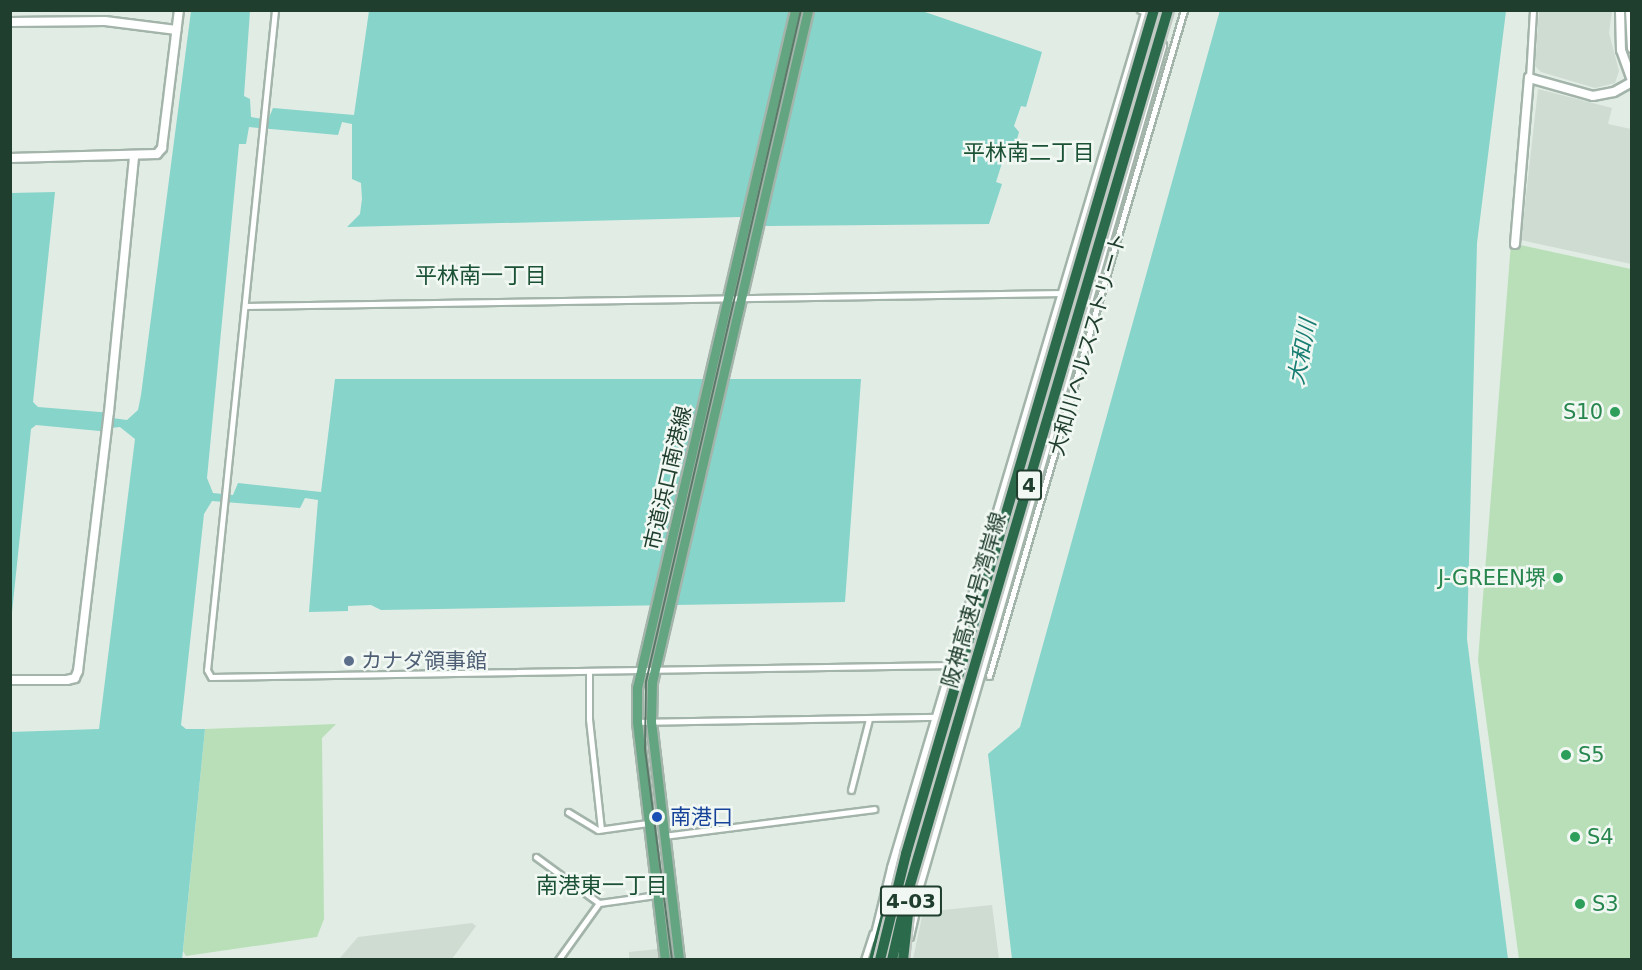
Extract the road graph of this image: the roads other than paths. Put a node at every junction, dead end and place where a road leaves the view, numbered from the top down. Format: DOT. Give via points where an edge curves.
graph roads {
  1 [pos="178,10"];
  2 [pos="275,10"];
  3 [pos="795,10"];
  4 [pos="808,10"];
  5 [pos="1184,10"];
  6 [pos="1533,10"];
  7 [pos="1620,10"];
  8 [pos="1630,10"];
  9 [pos="1147,11"];
  10 [pos="1168,14"];
  11 [pos="10,22"];
  12 [pos="176,30"];
  13 [pos="1632,48"];
  14 [pos="1528,78"];
  15 [pos="1632,82"];
  16 [pos="134,157"];
  17 [pos="10,158"];
  18 [pos="1515,244"];
  19 [pos="1063,293"];
  20 [pos="727,300"];
  21 [pos="742,300"];
  22 [pos="1090,300"];
  23 [pos="245,306"];
  24 [pos="953,665"];
  25 [pos="641,670"];
  26 [pos="655,670"];
  27 [pos="589,671"];
  28 [pos="989,676"];
  29 [pos="10,680"];
  30 [pos="976,682"];
  31 [pos="938,717"];
  32 [pos="869,719"];
  33 [pos="636,722"];
  34 [pos="651,722"];
  35 [pos="850,790"];
  36 [pos="874,809"];
  37 [pos="567,812"];
  38 [pos="648,824"];
  39 [pos="601,829"];
  40 [pos="664,836"];
  41 [pos="923,843"];
  42 [pos="906,854"];
  43 [pos="536,857"];
  44 [pos="657,895"];
  45 [pos="599,903"];
  46 [pos="879,917"];
  47 [pos="558,960"];
  48 [pos="665,960"];
  49 [pos="679,960"];
  50 [pos="864,960"];
  51 [pos="873,960"];
  52 [pos="880,960"];
  53 [pos="892,960"];
  54 [pos="904,960"];
  1 -- 12 [label="street"];
  2 -- 23 [label="street"];
  3 -- 20 [label="main road, 市道浜口南港線"];
  4 -- 21 [label="main road, 市道浜口南港線"];
  5 -- 28 [label="street, 大和川ヘルスストリート"];
  6 -- 14 [label="street"];
  7 -- 15 [label="street" via="1621,50"];
  8 -- 13 [label="street"];
  9 -- 10 [label="street"];
  9 -- 19 [label="street"];
  9 -- 42 [label="highway, 阪神高速4号湾岸線 / 4, bridge"];
  10 -- 22 [label="street" via="1152,88"];
  10 -- 41 [label="highway, 阪神高速4号湾岸線 / 4, bridge"];
  11 -- 12 [label="street" via="105,21"];
  12 -- 16 [label="street" via="162,148 153,156"];
  14 -- 15 [label="street" via="1593,96 1614,92"];
  14 -- 18 [label="street"];
  16 -- 17 [label="street"];
  16 -- 29 [label="street" via="107,434 78,671 75,678 67,680"];
  19 -- 21 [label="street"];
  19 -- 22 [label="street"];
  19 -- 24 [label="street"];
  20 -- 21 [label="street"];
  20 -- 23 [label="street"];
  20 -- 25 [label="main road, 市道浜口南港線"];
  21 -- 26 [label="main road, 市道浜口南港線"];
  22 -- 30 [label="street"];
  23 -- 27 [label="street" via="207,670 212,677"];
  24 -- 26 [label="street"];
  24 -- 30 [label="street"];
  24 -- 31 [label="street"];
  25 -- 26 [label="street"];
  25 -- 27 [label="street"];
  25 -- 33 [label="main road, 市道浜口南港線"];
  26 -- 34 [label="main road, 市道浜口南港線"];
  27 -- 39 [label="street" via="589,719"];
  30 -- 54 [label="street" via="939,810"];
  31 -- 32 [label="street"];
  31 -- 46 [label="street"];
  32 -- 34 [label="street"];
  32 -- 35 [label="street"];
  33 -- 34 [label="street"];
  33 -- 38 [label="main road, 市道浜口南港線"];
  34 -- 40 [label="main road, 市道浜口南港線"];
  36 -- 40 [label="street"];
  37 -- 39 [label="street"];
  38 -- 39 [label="street"];
  38 -- 44 [label="main road, 市道浜口南港線"];
  40 -- 49 [label="main road, 市道浜口南港線"];
  41 -- 53 [label="highway, 阪神高速4号湾岸線 / 4, bridge"];
  41 -- 54 [label="highway, 4-03, bridge"];
  42 -- 51 [label="highway, 4-03, bridge"];
  42 -- 52 [label="highway, 阪神高速4号湾岸線 / 4, bridge"];
  43 -- 45 [label="street"];
  44 -- 45 [label="street"];
  44 -- 48 [label="main road, 市道浜口南港線"];
  45 -- 47 [label="street"];
  46 -- 50 [label="street"];
  46 -- 51 [label="street"];
}
